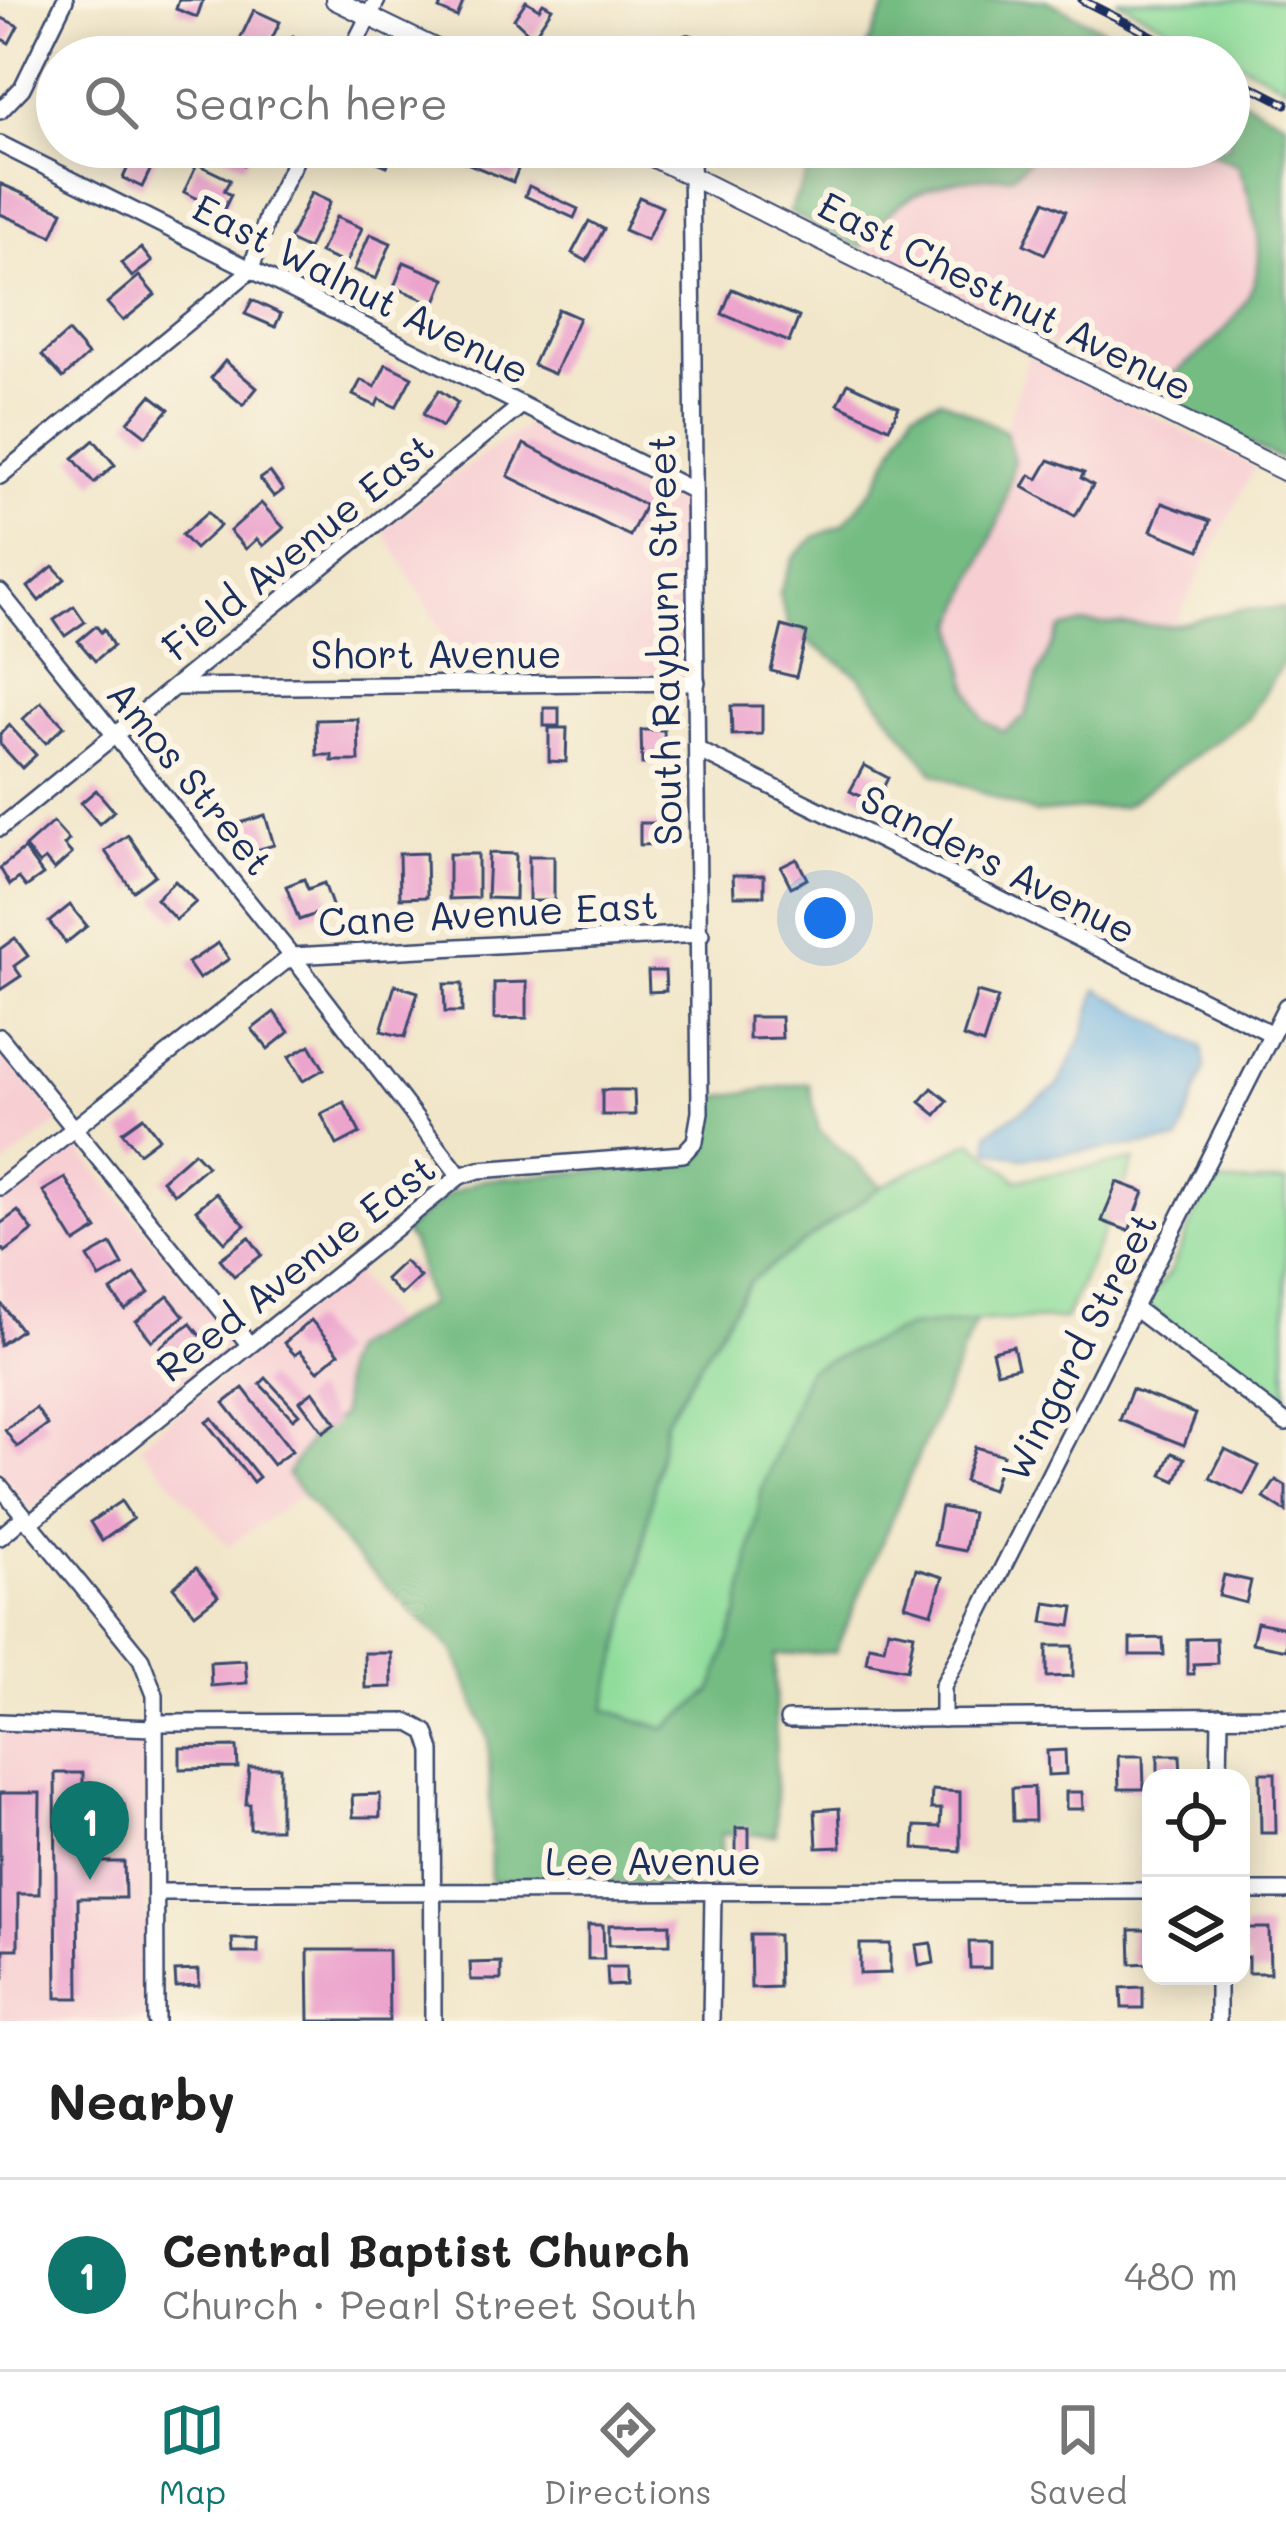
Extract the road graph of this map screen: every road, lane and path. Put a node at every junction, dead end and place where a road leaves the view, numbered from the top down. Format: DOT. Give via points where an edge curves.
graph roads {
  1 [pos="65,0"];
  2 [pos="335,0"];
  3 [pos="373,8"];
  4 [pos="47,36"];
  5 [pos="359,36"];
  6 [pos="419,36"];
  7 [pos="36,59"];
  8 [pos="0,112"];
  9 [pos="0,144"];
  10 [pos="36,162"];
  11 [pos="48,168"];
  12 [pos="292,168"];
  13 [pos="675,168"];
  14 [pos="692,168"];
  15 [pos="692,176"];
  16 [pos="251,270"];
  17 [pos="523,405"];
  18 [pos="1286,472"];
  19 [pos="0,476"];
  20 [pos="694,491"];
  21 [pos="0,592"];
  22 [pos="697,682"];
  23 [pos="176,686"];
  24 [pos="115,735"];
  25 [pos="698,750"];
  26 [pos="0,828"];
  27 [pos="700,934"];
  28 [pos="292,956"];
  29 [pos="1286,1006"];
  30 [pos="1272,1034"];
  31 [pos="0,1037"];
  32 [pos="75,1129"];
  33 [pos="698,1131"];
  34 [pos="460,1176"];
  35 [pos="0,1187"];
  36 [pos="1134,1308"];
  37 [pos="248,1345"];
  38 [pos="1286,1423"];
  39 [pos="0,1486"];
  40 [pos="26,1520"];
  41 [pos="0,1537"];
  42 [pos="1220,1716"];
  43 [pos="1286,1716"];
  44 [pos="943,1719"];
  45 [pos="788,1720"];
  46 [pos="0,1722"];
  47 [pos="153,1725"];
  48 [pos="1219,1769"];
  49 [pos="1142,1891"];
  50 [pos="1250,1891"];
  51 [pos="1286,1891"];
  52 [pos="156,1892"];
  53 [pos="434,1892"];
  54 [pos="713,1892"];
  55 [pos="1218,1985"];
  56 [pos="156,2021"];
  57 [pos="433,2021"];
  58 [pos="711,2021"];
  59 [pos="1218,2021"];
  1 -- 4 [label="street"];
  2 -- 3 [label="street"];
  3 -- 5 [label="street"];
  3 -- 6 [label="street"];
  7 -- 8 [label="street"];
  9 -- 10 [label="street, East Walnut Avenue"];
  11 -- 16 [label="street, East Walnut Avenue"];
  12 -- 16 [label="street"];
  13 -- 15 [label="street, East Chestnut Avenue"];
  14 -- 15 [label="street, South Rayburn Street"];
  15 -- 18 [label="street, East Chestnut Avenue"];
  15 -- 20 [label="street, South Rayburn Street"];
  16 -- 17 [label="street, East Walnut Avenue"];
  16 -- 19 [label="street"];
  17 -- 20 [label="street, East Walnut Avenue"];
  17 -- 23 [label="street, Field Avenue East"];
  20 -- 22 [label="street, South Rayburn Street"];
  21 -- 24 [label="street, Amos Street"];
  22 -- 23 [label="street, Short Avenue"];
  22 -- 25 [label="street, South Rayburn Street"];
  23 -- 24 [label="street, Field Avenue East"];
  24 -- 26 [label="street, Field Avenue East"];
  24 -- 28 [label="street, Amos Street"];
  25 -- 27 [label="street, South Rayburn Street"];
  25 -- 30 [label="street, Sanders Avenue"];
  27 -- 28 [label="street, Cane Avenue East"];
  27 -- 33 [label="street, South Rayburn Street"];
  28 -- 32 [label="street, Cane Avenue East"];
  28 -- 34 [label="street, Amos Street"];
  29 -- 30 [label="street, Wingard Street"];
  30 -- 36 [label="street, Wingard Street"];
  31 -- 32 [label="street"];
  32 -- 35 [label="street, Cane Avenue East"];
  32 -- 37 [label="street"];
  33 -- 34 [label="street, Reed Avenue East" via="683,1154"];
  34 -- 37 [label="street, Reed Avenue East"];
  36 -- 38 [label="street"];
  36 -- 44 [label="street, Wingard Street" via="944,1686"];
  37 -- 40 [label="street, Reed Avenue East"];
  39 -- 40 [label="street"];
  40 -- 41 [label="street, Reed Avenue East"];
  40 -- 47 [label="street" via="141,1659 154,1695"];
  42 -- 43 [label="street"];
  42 -- 44 [label="street"];
  42 -- 48 [label="street"];
  44 -- 45 [label="street"];
  46 -- 47 [label="street"];
  47 -- 52 [label="street"];
  47 -- 53 [label="street" via="408,1722 427,1735 432,1751"];
  49 -- 54 [label="street, Lee Avenue"];
  50 -- 51 [label="street"];
  52 -- 53 [label="street, Lee Avenue"];
  52 -- 56 [label="street"];
  53 -- 54 [label="street, Lee Avenue"];
  53 -- 57 [label="street"];
  54 -- 58 [label="street"];
  55 -- 59 [label="street"];
}
